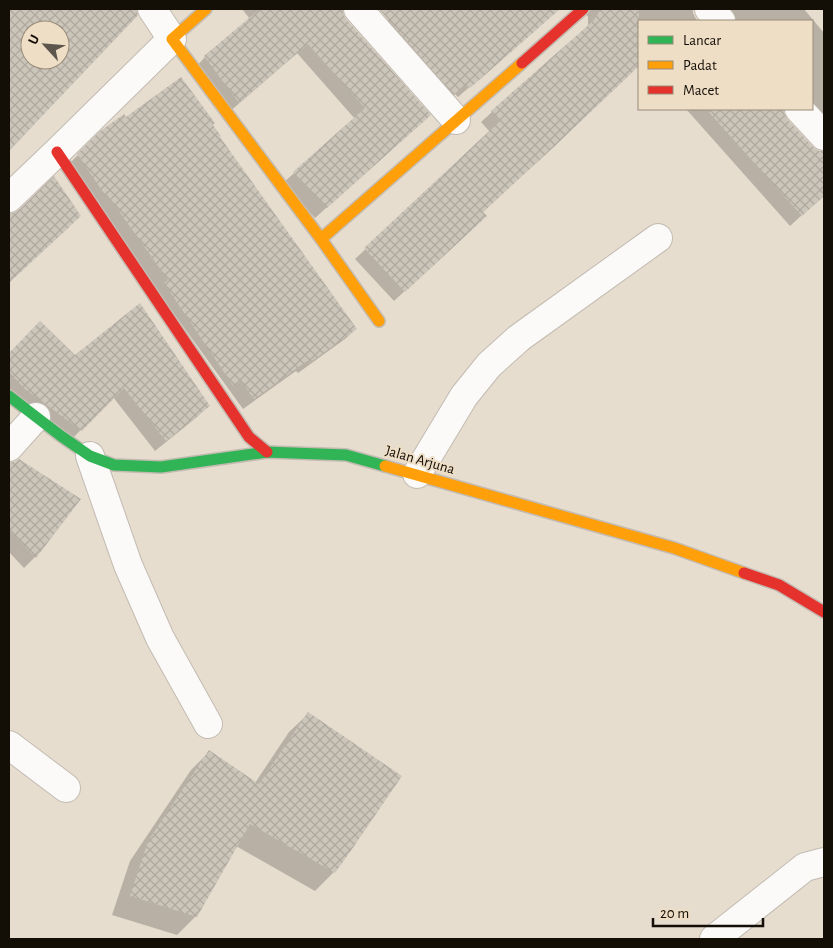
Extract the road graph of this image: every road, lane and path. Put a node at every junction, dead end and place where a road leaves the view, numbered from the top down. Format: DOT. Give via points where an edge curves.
graph roads {
  1 [pos="152,9"];
  2 [pos="206,9"];
  3 [pos="583,9"];
  4 [pos="709,9"];
  5 [pos="369,12"];
  6 [pos="720,20"];
  7 [pos="172,39"];
  8 [pos="800,110"];
  9 [pos="456,120"];
  10 [pos="824,136"];
  11 [pos="57,152"];
  12 [pos="9,198"];
  13 [pos="658,238"];
  14 [pos="321,239"];
  15 [pos="379,321"];
  16 [pos="9,396"];
  17 [pos="36,417"];
  18 [pos="9,447"];
  19 [pos="267,452"];
  20 [pos="90,456"];
  21 [pos="417,474"];
  22 [pos="824,612"];
  23 [pos="208,724"];
  24 [pos="9,745"];
  25 [pos="66,788"];
  26 [pos="824,862"];
  27 [pos="714,939"];
  1 -- 7 [label="street"];
  2 -- 7 [label="street"];
  3 -- 9 [label="street"];
  4 -- 6 [label="street"];
  5 -- 9 [label="street"];
  7 -- 11 [label="street"];
  7 -- 14 [label="street"];
  8 -- 10 [label="street"];
  9 -- 14 [label="street"];
  11 -- 12 [label="street"];
  11 -- 19 [label="street" via="249,437"];
  13 -- 21 [label="street" via="519,338 489,365 464,396"];
  14 -- 15 [label="street"];
  16 -- 17 [label="street, Jalan Arjuna"];
  17 -- 18 [label="street"];
  17 -- 20 [label="street, Jalan Arjuna"];
  19 -- 20 [label="street, Jalan Arjuna" via="162,467 114,465"];
  19 -- 21 [label="street, Jalan Arjuna" via="346,455"];
  20 -- 23 [label="street" via="128,565 160,638"];
  21 -- 22 [label="street, Jalan Arjuna" via="674,548 779,585"];
  24 -- 25 [label="street"];
  26 -- 27 [label="street" via="805,867"];
}
